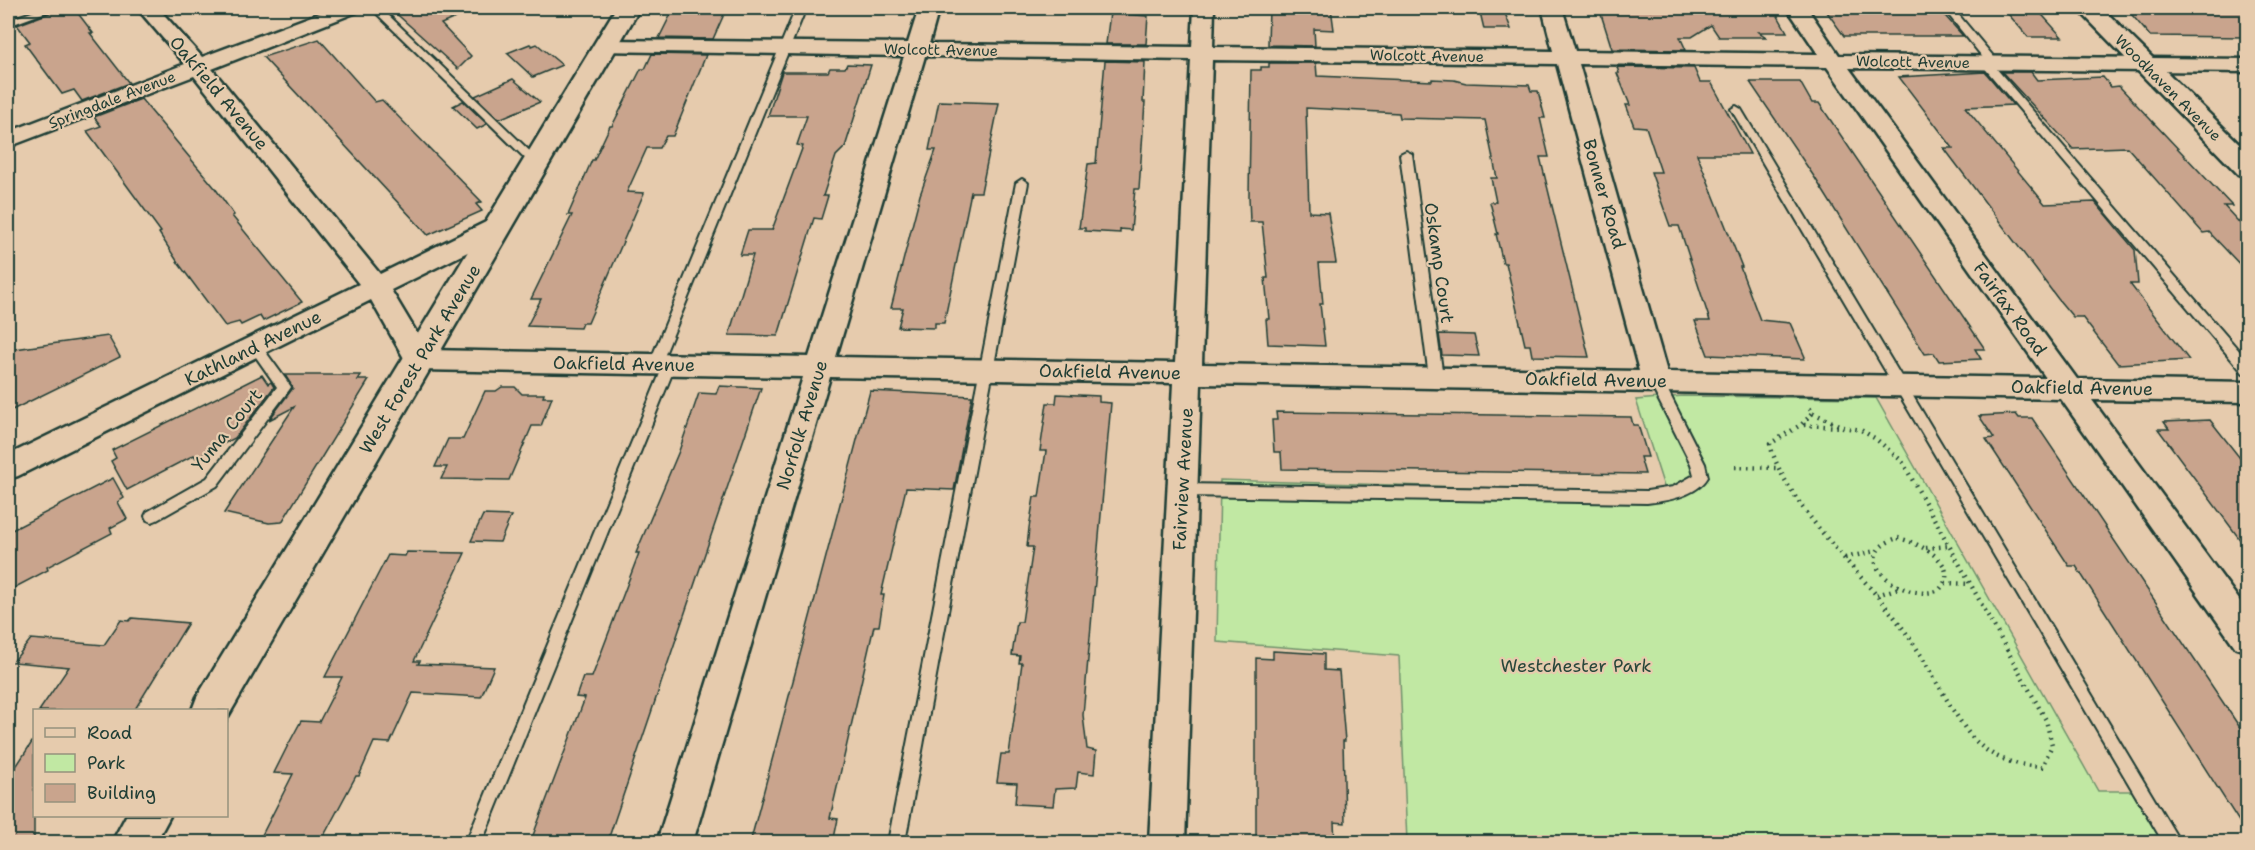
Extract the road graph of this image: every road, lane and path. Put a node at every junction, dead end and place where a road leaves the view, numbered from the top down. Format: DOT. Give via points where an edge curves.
graph roads {
  1 [pos="52,8"];
  2 [pos="147,8"];
  3 [pos="351,8"];
  4 [pos="376,8"];
  5 [pos="628,8"];
  6 [pos="801,8"];
  7 [pos="929,8"];
  8 [pos="1204,8"];
  9 [pos="1552,8"];
  10 [pos="1797,8"];
  11 [pos="1948,8"];
  12 [pos="2089,8"];
  13 [pos="8,23"];
  14 [pos="606,46"];
  15 [pos="783,48"];
  16 [pos="916,50"];
  17 [pos="1202,53"];
  18 [pos="1566,58"];
  19 [pos="1833,61"];
  20 [pos="1990,64"];
  21 [pos="2144,64"];
  22 [pos="198,66"];
  23 [pos="2247,66"];
  24 [pos="1736,109"];
  25 [pos="8,140"];
  26 [pos="1406,154"];
  27 [pos="536,163"];
  28 [pos="2247,168"];
  29 [pos="1022,183"];
  30 [pos="499,226"];
  31 [pos="376,287"];
  32 [pos="255,347"];
  33 [pos="419,360"];
  34 [pos="662,364"];
  35 [pos="820,367"];
  36 [pos="987,370"];
  37 [pos="1188,373"];
  38 [pos="1436,377"];
  39 [pos="1656,381"];
  40 [pos="1899,385"];
  41 [pos="2066,387"];
  42 [pos="2245,389"];
  43 [pos="1808,404"];
  44 [pos="1813,413"];
  45 [pos="1803,425"];
  46 [pos="1843,427"];
  47 [pos="1735,467"];
  48 [pos="8,468"];
  49 [pos="1777,468"];
  50 [pos="1183,490"];
  51 [pos="152,516"];
  52 [pos="1950,546"];
  53 [pos="1926,548"];
  54 [pos="1875,552"];
  55 [pos="1845,558"];
  56 [pos="1945,583"];
  57 [pos="1972,584"];
  58 [pos="1899,588"];
  59 [pos="1877,595"];
  60 [pos="2247,638"];
  61 [pos="213,709"];
  62 [pos="148,817"];
  63 [pos="133,843"];
  64 [pos="474,843"];
  65 [pos="675,843"];
  66 [pos="896,843"];
  67 [pos="1167,843"];
  68 [pos="2172,843"];
  1 -- 13 [label="lane"];
  2 -- 22 [label="street, Oakfield Avenue"];
  3 -- 22 [label="street, Springdale Avenue"];
  4 -- 27 [label="lane"];
  5 -- 14 [label="main road, West Forest Park Avenue"];
  6 -- 15 [label="lane"];
  7 -- 16 [label="street, Norfolk Avenue"];
  8 -- 17 [label="street, Fairview Avenue"];
  9 -- 18 [label="street, Bonner Road"];
  10 -- 19 [label="street, Fairfax Road"];
  11 -- 20 [label="lane"];
  12 -- 21 [label="main road, Woodhaven Avenue"];
  14 -- 15 [label="street, Wolcott Avenue"];
  14 -- 27 [label="main road, West Forest Park Avenue"];
  15 -- 16 [label="street, Wolcott Avenue"];
  15 -- 34 [label="lane"];
  16 -- 17 [label="street, Wolcott Avenue"];
  16 -- 35 [label="street, Norfolk Avenue"];
  17 -- 18 [label="street, Wolcott Avenue"];
  17 -- 37 [label="street, Fairview Avenue"];
  18 -- 19 [label="street, Wolcott Avenue"];
  18 -- 39 [label="street, Bonner Road"];
  19 -- 20 [label="street, Wolcott Avenue"];
  19 -- 41 [label="street, Fairfax Road"];
  20 -- 21 [label="street, Wolcott Avenue"];
  20 -- 42 [label="lane"];
  21 -- 23 [label="street, Wolcott Avenue"];
  21 -- 28 [label="main road, Woodhaven Avenue"];
  22 -- 25 [label="street, Springdale Avenue"];
  22 -- 31 [label="street, Oakfield Avenue"];
  24 -- 40 [label="lane"];
  26 -- 38 [label="lane, Oskamp Court"];
  27 -- 30 [label="main road, West Forest Park Avenue"];
  29 -- 36 [label="lane"];
  30 -- 31 [label="street, Kathland Avenue"];
  30 -- 33 [label="main road, West Forest Park Avenue"];
  31 -- 32 [label="street, Kathland Avenue"];
  31 -- 33 [label="street, Oakfield Avenue"];
  32 -- 48 [label="street, Kathland Avenue"];
  32 -- 51 [label="lane, Yuma Court" via="284,387 212,482"];
  33 -- 34 [label="street, Oakfield Avenue"];
  33 -- 61 [label="main road, West Forest Park Avenue"];
  34 -- 35 [label="street, Oakfield Avenue"];
  34 -- 64 [label="lane"];
  35 -- 36 [label="street, Oakfield Avenue"];
  35 -- 65 [label="street, Norfolk Avenue"];
  36 -- 37 [label="street, Oakfield Avenue"];
  36 -- 66 [label="lane"];
  37 -- 38 [label="street, Oakfield Avenue"];
  37 -- 50 [label="street, Fairview Avenue"];
  38 -- 39 [label="street, Oakfield Avenue"];
  39 -- 40 [label="street, Oakfield Avenue"];
  39 -- 50 [label="lane" via="1701,477 1673,495"];
  40 -- 41 [label="street, Oakfield Avenue"];
  40 -- 68 [label="lane"];
  41 -- 42 [label="street, Oakfield Avenue"];
  41 -- 60 [label="street, Fairfax Road"];
  43 -- 44 [label="path"];
  44 -- 45 [label="path"];
  44 -- 46 [label="path"];
  45 -- 46 [label="path"];
  45 -- 49 [label="path" via="1778,435 1770,444"];
  46 -- 52 [label="path" via="1861,430 1902,461"];
  47 -- 49 [label="path"];
  49 -- 55 [label="path"];
  50 -- 67 [label="street, Fairview Avenue"];
  52 -- 53 [label="path"];
  52 -- 57 [label="path"];
  53 -- 54 [label="path" via="1898,538 1879,544"];
  53 -- 56 [label="path" via="1941,561 1946,571"];
  54 -- 55 [label="path"];
  54 -- 58 [label="path" via="1878,568"];
  55 -- 59 [label="path"];
  56 -- 57 [label="path"];
  56 -- 58 [label="path" via="1927,594"];
  57 -- 59 [label="path" via="2046,720 2052,745 2042,767 2018,765 1989,754 1971,735 1923,656"];
  58 -- 59 [label="path"];
  62 -- 63 [label="main road"];
}
